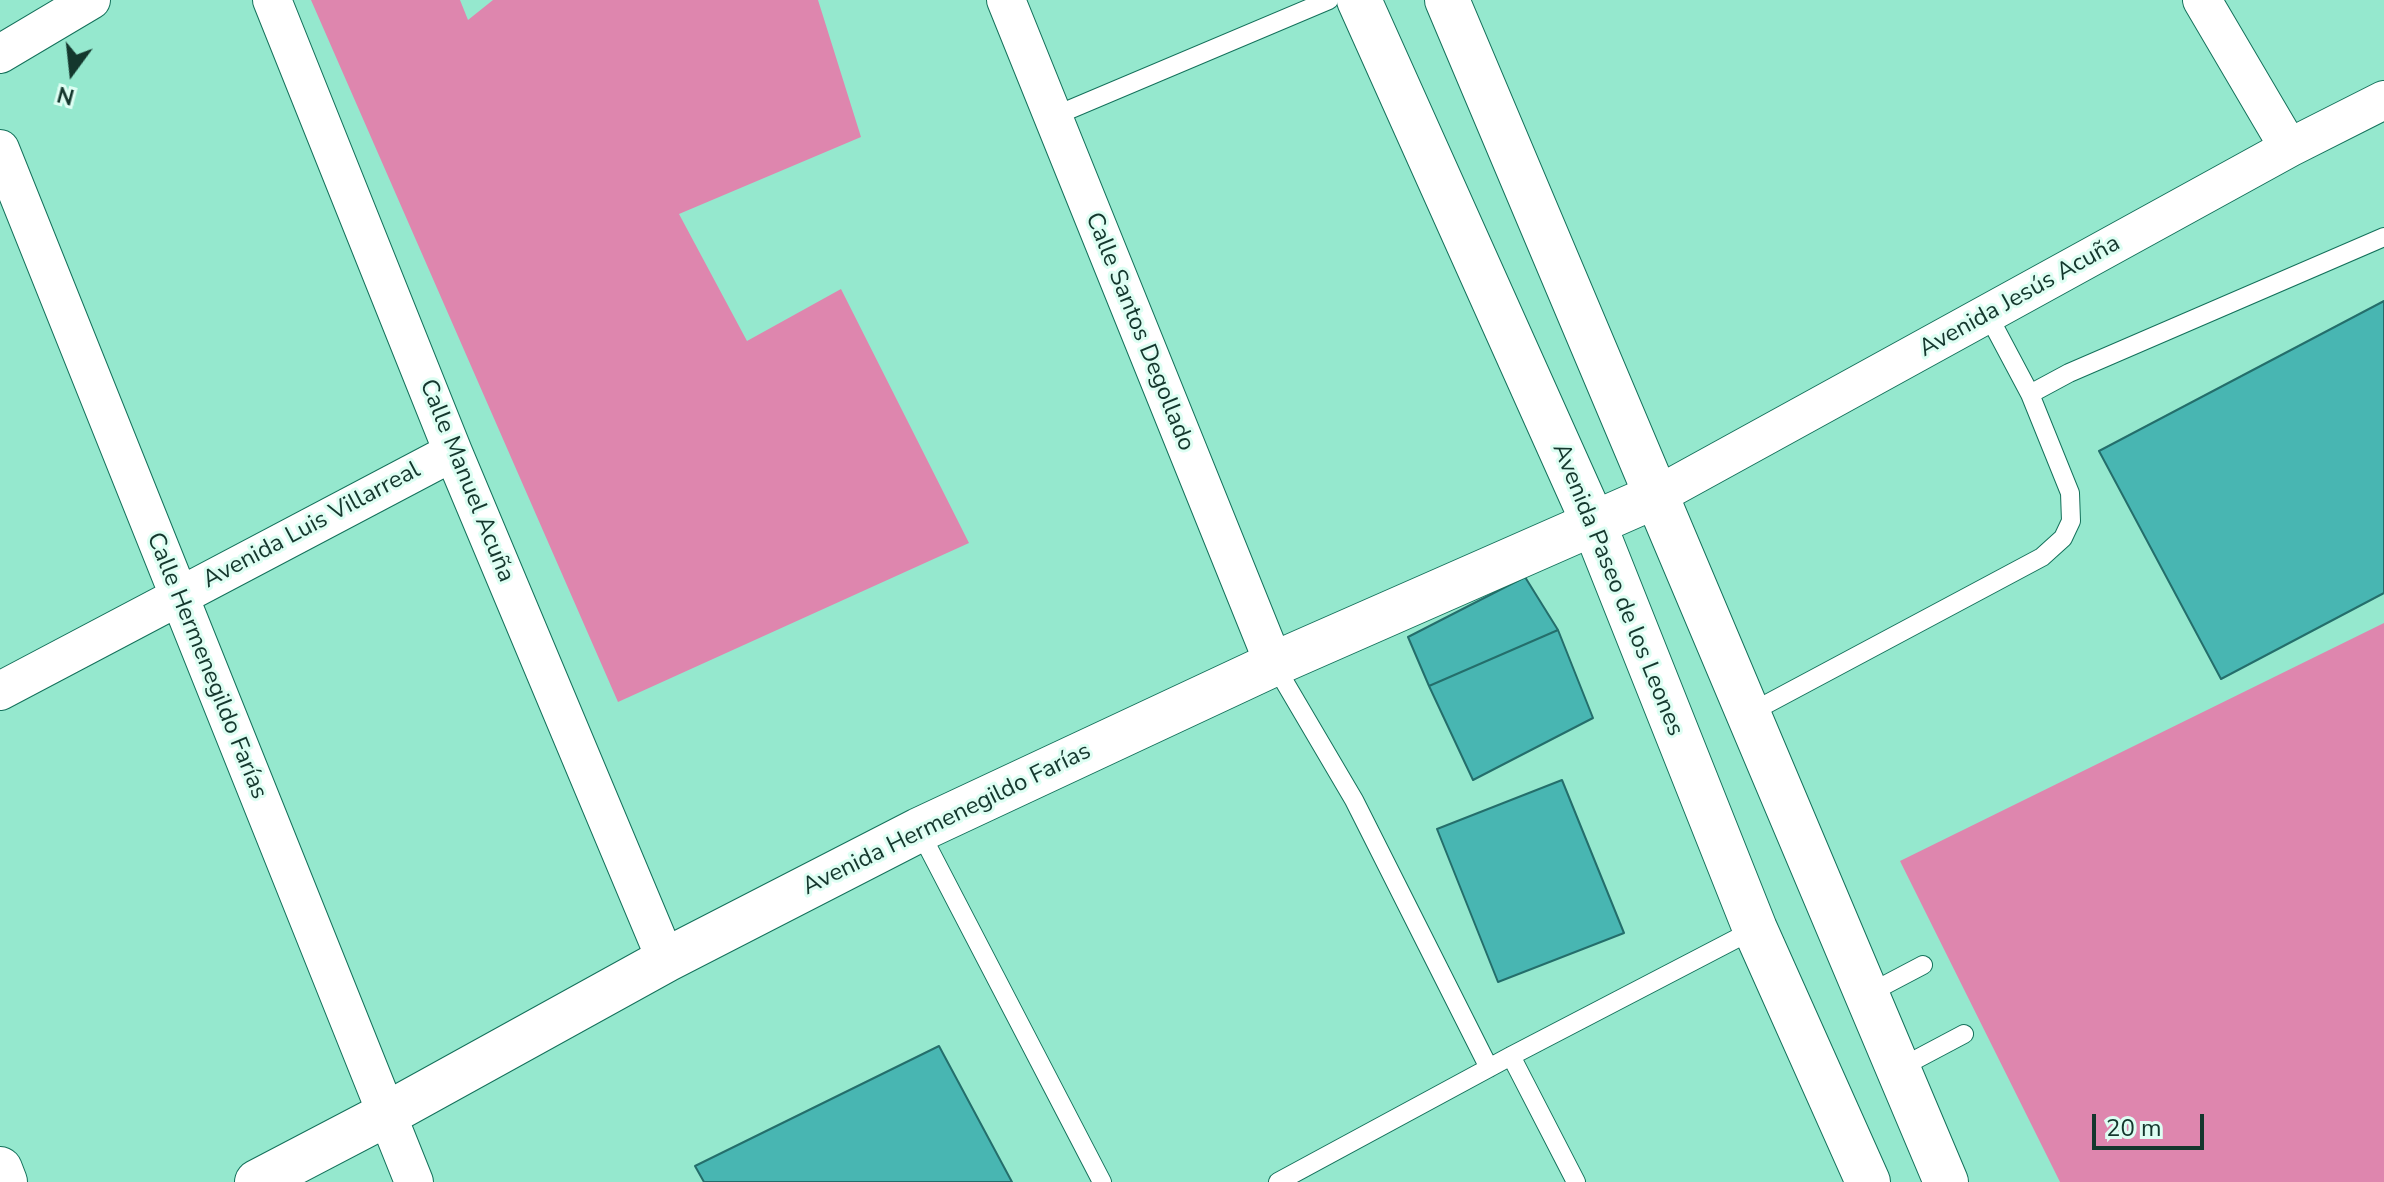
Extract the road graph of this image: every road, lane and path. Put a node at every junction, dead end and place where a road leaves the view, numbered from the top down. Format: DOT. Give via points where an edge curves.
graph roads {
  1 [pos="91,0"];
  2 [pos="272,0"];
  3 [pos="1006,0"];
  4 [pos="1329,0"];
  5 [pos="1359,0"];
  6 [pos="1447,0"];
  7 [pos="2202,0"];
  8 [pos="0,54"];
  9 [pos="2384,100"];
  10 [pos="1052,117"];
  11 [pos="2289,148"];
  12 [pos="0,149"];
  13 [pos="2384,237"];
  14 [pos="1988,315"];
  15 [pos="2030,394"];
  16 [pos="453,452"];
  17 [pos="1656,496"];
  18 [pos="1593,522"];
  19 [pos="178,597"];
  20 [pos="1274,664"];
  21 [pos="0,691"];
  22 [pos="1748,714"];
  23 [pos="919,830"];
  24 [pos="1755,929"];
  25 [pos="666,960"];
  26 [pos="1923,965"];
  27 [pos="1866,995"];
  28 [pos="1964,1034"];
  29 [pos="1511,1056"];
  30 [pos="1489,1068"];
  31 [pos="1898,1069"];
  32 [pos="387,1114"];
  33 [pos="0,1169"];
  34 [pos="5,1182"];
  35 [pos="257,1182"];
  36 [pos="414,1182"];
  37 [pos="1102,1182"];
  38 [pos="1278,1182"];
  39 [pos="1576,1182"];
  40 [pos="1868,1182"];
  41 [pos="1946,1182"];
  1 -- 8 [label="street"];
  2 -- 16 [label="street, Calle Manuel Acuña"];
  3 -- 10 [label="street, Calle Santos Degollado"];
  4 -- 10 [label="lane"];
  5 -- 18 [label="main road, Avenida Paseo de los Leones"];
  6 -- 17 [label="main road"];
  7 -- 11 [label="street"];
  9 -- 11 [label="street, Avenida Jesús Acuña"];
  10 -- 20 [label="street, Calle Santos Degollado"];
  11 -- 14 [label="street, Avenida Jesús Acuña"];
  12 -- 19 [label="street, Calle Hermenegildo Farías"];
  13 -- 15 [label="lane"];
  14 -- 15 [label="lane"];
  14 -- 17 [label="street, Avenida Jesús Acuña"];
  15 -- 22 [label="lane" via="2070,493 2071,521 2063,538 2042,557"];
  16 -- 19 [label="street, Avenida Luis Villarreal"];
  16 -- 25 [label="street, Calle Manuel Acuña"];
  17 -- 18 [label="main road, Avenida Hermenegildo Farías"];
  17 -- 22 [label="main road"];
  18 -- 20 [label="main road, Avenida Hermenegildo Farías"];
  18 -- 24 [label="main road, Avenida Paseo de los Leones"];
  19 -- 21 [label="street, Avenida Luis Villarreal"];
  19 -- 32 [label="street, Calle Hermenegildo Farías"];
  20 -- 23 [label="main road, Avenida Hermenegildo Farías"];
  20 -- 30 [label="lane" via="1354,800"];
  22 -- 27 [label="main road"];
  23 -- 25 [label="main road, Avenida Hermenegildo Farías"];
  23 -- 37 [label="lane"];
  24 -- 29 [label="lane"];
  24 -- 40 [label="main road, Avenida Paseo de los Leones"];
  25 -- 32 [label="main road, Avenida Hermenegildo Farías"];
  26 -- 27 [label="lane"];
  27 -- 31 [label="main road"];
  28 -- 31 [label="lane"];
  29 -- 30 [label="lane"];
  29 -- 39 [label="lane"];
  30 -- 38 [label="lane"];
  31 -- 41 [label="main road"];
  32 -- 35 [label="main road, Avenida Hermenegildo Farías"];
  32 -- 36 [label="street, Calle Hermenegildo Farías"];
  33 -- 34 [label="main road"];
}
